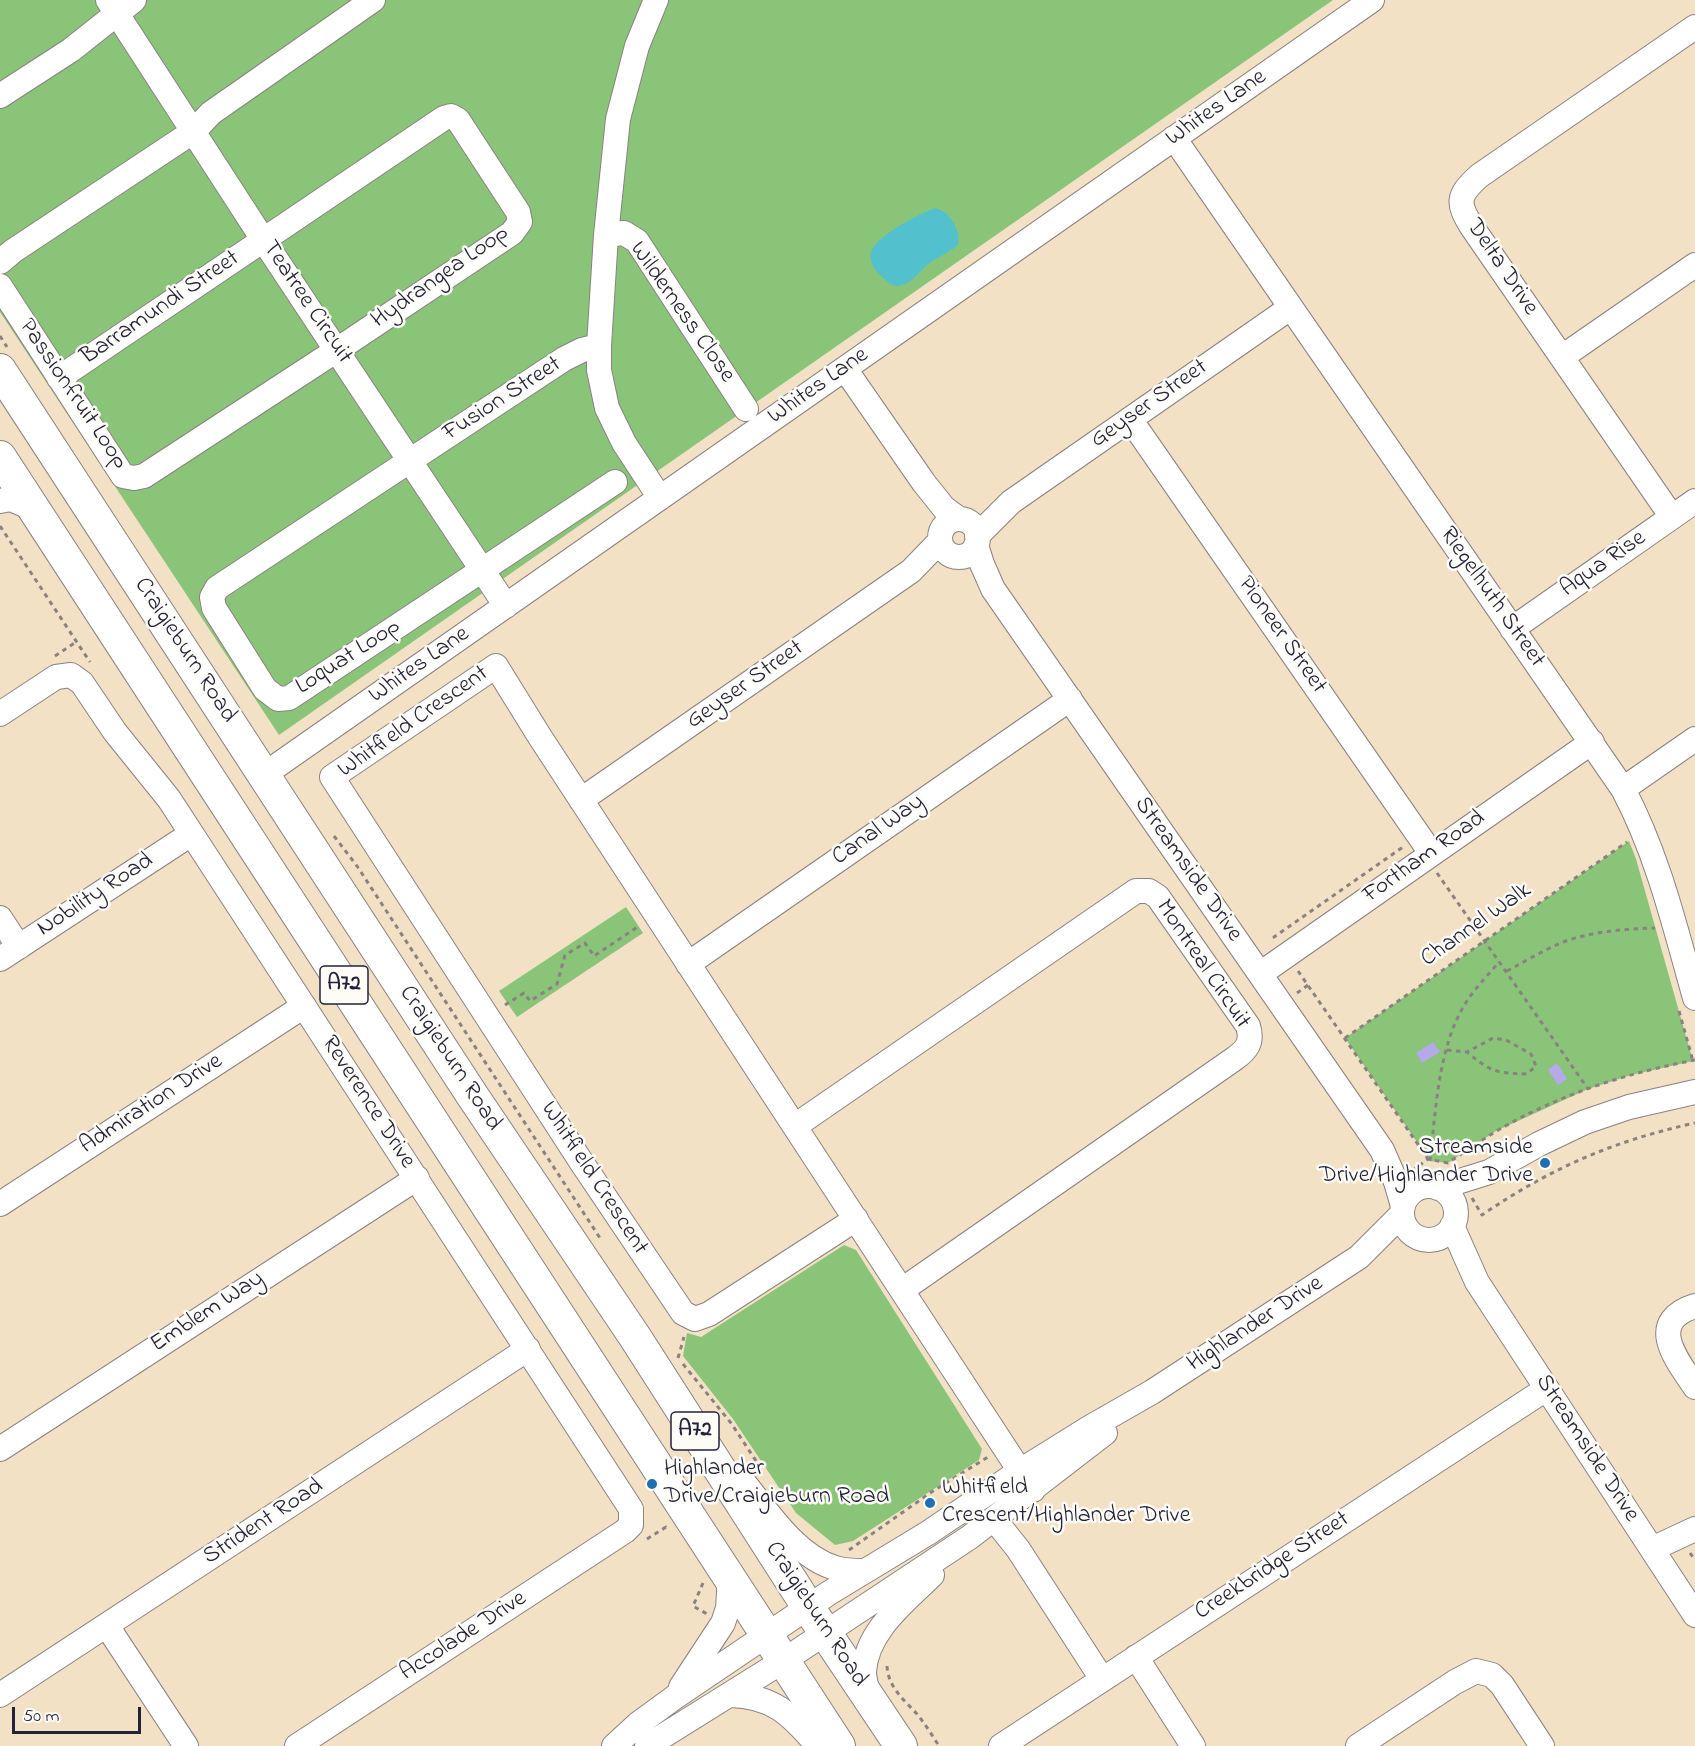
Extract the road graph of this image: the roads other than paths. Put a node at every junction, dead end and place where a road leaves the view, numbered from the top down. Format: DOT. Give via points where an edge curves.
graph roads {
  1 [pos="373,0"];
  2 [pos="656,0"];
  3 [pos="1372,0"];
  4 [pos="119,5"];
  5 [pos="1695,27"];
  6 [pos="0,96"];
  7 [pos="194,131"];
  8 [pos="1174,138"];
  9 [pos="606,235"];
  10 [pos="264,241"];
  11 [pos="0,262"];
  12 [pos="1695,265"];
  13 [pos="0,286"];
  14 [pos="1290,308"];
  15 [pos="599,346"];
  16 [pos="337,350"];
  17 [pos="1562,357"];
  18 [pos="845,369"];
  19 [pos="0,370"];
  20 [pos="59,378"];
  21 [pos="746,408"];
  22 [pos="1130,419"];
  23 [pos="410,460"];
  24 [pos="0,465"];
  25 [pos="615,482"];
  26 [pos="660,498"];
  27 [pos="0,501"];
  28 [pos="1695,501"];
  29 [pos="34,509"];
  30 [pos="1672,517"];
  31 [pos="959,538"];
  32 [pos="483,570"];
  33 [pos="506,606"];
  34 [pos="1512,629"];
  35 [pos="1070,699"];
  36 [pos="0,714"];
  37 [pos="1695,740"];
  38 [pos="1592,742"];
  39 [pos="265,774"];
  40 [pos="1623,789"];
  41 [pos="581,800"];
  42 [pos="191,834"];
  43 [pos="1424,859"];
  44 [pos="0,918"];
  45 [pos="10,953"];
  46 [pos="688,964"];
  47 [pos="1260,974"];
  48 [pos="1686,1002"];
  49 [pos="304,1006"];
  50 [pos="1695,1092"];
  51 [pos="795,1126"];
  52 [pos="1382,1150"];
  53 [pos="1489,1172"];
  54 [pos="417,1178"];
  55 [pos="1422,1183"];
  56 [pos="0,1204"];
  57 [pos="1402,1210"];
  58 [pos="856,1219"];
  59 [pos="1439,1227"];
  60 [pos="1359,1257"];
  61 [pos="902,1290"];
  62 [pos="1695,1306"];
  63 [pos="528,1349"];
  64 [pos="1695,1388"];
  65 [pos="1546,1389"];
  66 [pos="674,1399"];
  67 [pos="0,1449"];
  68 [pos="1027,1481"];
  69 [pos="994,1519"];
  70 [pos="628,1528"];
  71 [pos="1695,1529"];
  72 [pos="970,1537"];
  73 [pos="1652,1549"];
  74 [pos="863,1571"];
  75 [pos="730,1577"];
  76 [pos="808,1607"];
  77 [pos="1695,1615"];
  78 [pos="107,1626"];
  79 [pos="826,1633"];
  80 [pos="766,1635"];
  81 [pos="1136,1657"];
  82 [pos="783,1661"];
  83 [pos="1102,1679"];
  84 [pos="0,1695"];
  85 [pos="730,1695"];
  86 [pos="868,1695"];
  87 [pos="675,1697"];
  88 [pos="186,1746"];
  89 [pos="297,1746"];
  90 [pos="614,1746"];
  91 [pos="647,1746"];
  92 [pos="818,1746"];
  93 [pos="838,1746"];
  94 [pos="901,1746"];
  95 [pos="1000,1746"];
  96 [pos="1193,1746"];
  97 [pos="1358,1746"];
  98 [pos="1542,1746"];
  1 -- 7 [label="street" via="211,113"];
  2 -- 9 [label="street" via="637,46 618,119"];
  3 -- 8 [label="street, Whites Lane"];
  4 -- 6 [label="street" via="71,50"];
  4 -- 7 [label="street, Teatree Circuit"];
  5 -- 17 [label="street, Delta Drive" via="1479,176 1462,195 1465,215"];
  7 -- 10 [label="street, Teatree Circuit"];
  7 -- 11 [label="street"];
  8 -- 14 [label="street, Riegelhuth Street"];
  8 -- 18 [label="street, Whites Lane"];
  9 -- 15 [label="street"];
  9 -- 21 [label="street, Wilderness Close" via="624,233 636,241"];
  10 -- 16 [label="street, Teatree Circuit"];
  10 -- 16 [label="street, Hydrangea Loop" via="444,118 458,120 518,212 520,222 512,232"];
  10 -- 20 [label="street, Barramundi Street"];
  12 -- 17 [label="street"];
  13 -- 20 [label="street, Passionfruit Loop"];
  14 -- 22 [label="street, Geyser Street"];
  14 -- 34 [label="street, Riegelhuth Street"];
  15 -- 23 [label="street, Fusion Street" via="564,359"];
  15 -- 26 [label="street" via="606,408"];
  16 -- 20 [label="street, Passionfruit Loop" via="144,476 134,478 123,476"];
  16 -- 23 [label="street, Teatree Circuit"];
  17 -- 30 [label="street, Delta Drive"];
  18 -- 26 [label="street, Whites Lane"];
  18 -- 31 [label="street" via="924,483 936,513"];
  19 -- 39 [label="main road, Craigieburn Road / A72"];
  22 -- 31 [label="street, Geyser Street"];
  22 -- 43 [label="street, Pioneer Street"];
  23 -- 32 [label="street, Teatree Circuit"];
  23 -- 32 [label="street, Loquat Loop" via="217,588 212,597 214,608 265,689 278,699 289,698"];
  24 -- 29 [label="main road, Craigieburn Road / A72"];
  25 -- 32 [label="street, Loquat Loop"];
  26 -- 33 [label="street, Whites Lane"];
  27 -- 29 [label="street" via="11,499"];
  28 -- 30 [label="street, Aqua Rise"];
  29 -- 75 [label="main road, Craigieburn Road / A72"];
  30 -- 34 [label="street, Aqua Rise"];
  31 -- 35 [label="street, Streamside Drive"];
  31 -- 41 [label="street, Geyser Street"];
  32 -- 33 [label="street, Teatree Circuit"];
  33 -- 39 [label="street, Whites Lane"];
  34 -- 38 [label="street, Riegelhuth Street"];
  35 -- 46 [label="street, Canal Way"];
  35 -- 47 [label="street, Streamside Drive"];
  36 -- 42 [label="street, Reverence Drive" via="56,678 71,675 82,683 115,732 158,783"];
  37 -- 40 [label="street"];
  38 -- 40 [label="street, Riegelhuth Street"];
  38 -- 43 [label="street, Fortham Road"];
  39 -- 66 [label="main road, Craigieburn Road / A72"];
  40 -- 48 [label="street, Riegelhuth Street" via="1652,852"];
  41 -- 46 [label="street, Whitfield Crescent"];
  41 -- 58 [label="street, Whitfield Crescent" via="496,666 332,777 683,1313 695,1319 710,1314"];
  42 -- 45 [label="street, Nobility Road"];
  42 -- 49 [label="street, Reverence Drive"];
  43 -- 47 [label="street, Fortham Road"];
  44 -- 45 [label="street"];
  46 -- 51 [label="street, Whitfield Crescent"];
  47 -- 52 [label="street, Streamside Drive"];
  49 -- 54 [label="street, Reverence Drive"];
  49 -- 56 [label="street, Admiration Drive"];
  50 -- 53 [label="street, Highlander Drive" via="1585,1122"];
  51 -- 58 [label="street, Whitfield Crescent"];
  51 -- 61 [label="street, Montreal Circuit" via="1136,891 1149,891 1158,897 1248,1026 1248,1048 1234,1059"];
  52 -- 55 [label="street, Streamside Drive"];
  52 -- 57 [label="street, Streamside Drive" via="1396,1182"];
  53 -- 55 [label="street, Highlander Drive"];
  53 -- 59 [label="street, Highlander Drive"];
  54 -- 63 [label="street, Reverence Drive"];
  54 -- 67 [label="street, Emblem Way"];
  55 -- 57 [label="street"];
  55 -- 59 [label="street" via="1446,1193 1452,1200"];
  57 -- 59 [label="street" via="1408,1230"];
  57 -- 60 [label="street, Highlander Drive"];
  58 -- 61 [label="street, Whitfield Crescent"];
  59 -- 60 [label="street, Highlander Drive"];
  59 -- 65 [label="street, Streamside Drive"];
  60 -- 68 [label="street, Highlander Drive" via="1152,1392 1098,1440"];
  61 -- 68 [label="street, Whitfield Crescent"];
  62 -- 64 [label="street" via="1676,1316 1668,1340"];
  63 -- 70 [label="street, Reverence Drive" via="628,1503 632,1513"];
  63 -- 78 [label="street, Strident Road"];
  65 -- 73 [label="street, Streamside Drive"];
  65 -- 81 [label="street, Creekbridge Street"];
  66 -- 74 [label="street" via="802,1550 833,1568"];
  66 -- 76 [label="main road, Craigieburn Road / A72"];
  68 -- 69 [label="street, Highlander Drive"];
  68 -- 74 [label="street, Highlander Drive"];
  69 -- 72 [label="street, Highlander Drive"];
  69 -- 83 [label="street" via="1018,1549"];
  70 -- 89 [label="street, Accolade Drive"];
  71 -- 73 [label="street"];
  72 -- 79 [label="street, Highlander Drive"];
  72 -- 86 [label="street" via="873,1639 864,1673"];
  73 -- 77 [label="street, Streamside Drive"];
  74 -- 76 [label="street, Highlander Drive"];
  75 -- 80 [label="main road, Craigieburn Road / A72"];
  75 -- 87 [label="street" via="723,1623"];
  76 -- 79 [label="main road, Craigieburn Road / A72"];
  76 -- 80 [label="street, Highlander Drive"];
  78 -- 84 [label="street, Strident Road"];
  78 -- 88 [label="street"];
  79 -- 82 [label="street, Highlander Drive"];
  79 -- 86 [label="main road, Craigieburn Road / A72"];
  80 -- 82 [label="main road, Craigieburn Road / A72"];
  80 -- 87 [label="street, Highlander Drive"];
  81 -- 83 [label="street, Creekbridge Street"];
  81 -- 96 [label="street"];
  82 -- 85 [label="street, Highlander Drive"];
  82 -- 93 [label="main road, Craigieburn Road / A72"];
  83 -- 95 [label="street, Creekbridge Street"];
  85 -- 91 [label="street, Highlander Drive"];
  85 -- 92 [label="street" via="758,1697 772,1703"];
  86 -- 94 [label="main road, Craigieburn Road / A72"];
  87 -- 90 [label="street, Highlander Drive"];
  97 -- 98 [label="street" via="1476,1671 1492,1675 1502,1685"];
}
